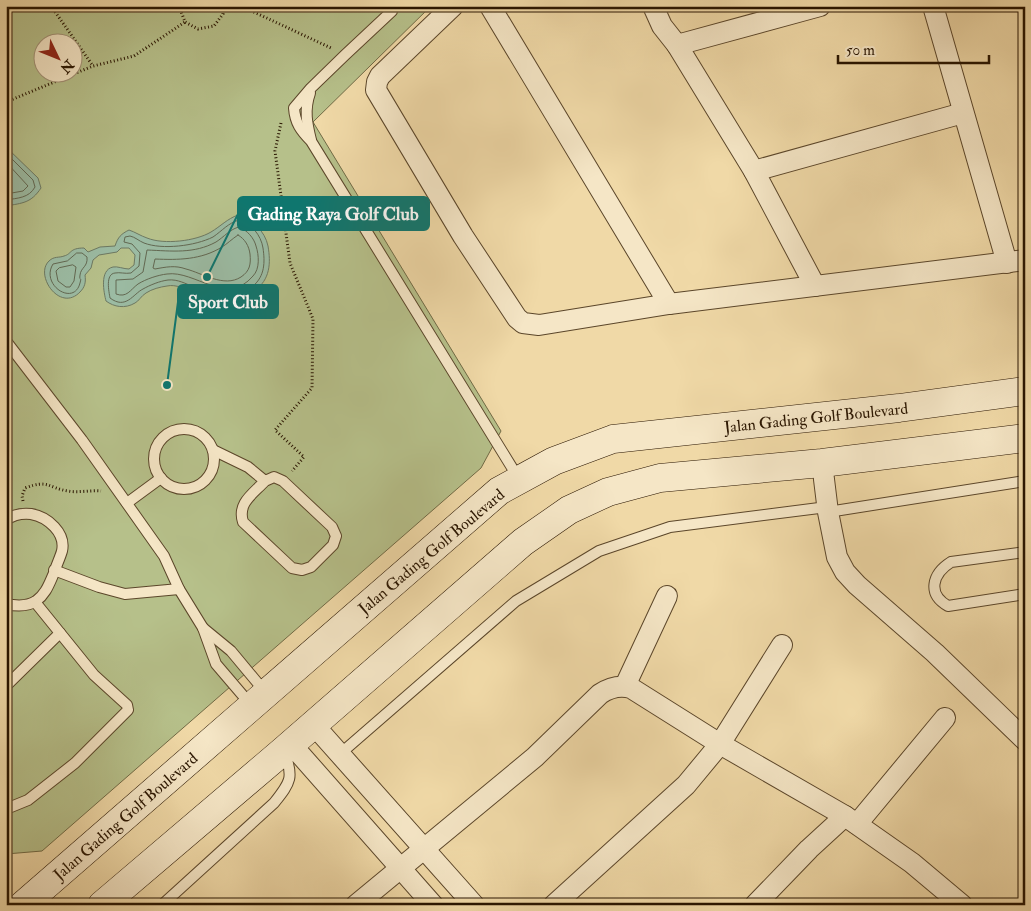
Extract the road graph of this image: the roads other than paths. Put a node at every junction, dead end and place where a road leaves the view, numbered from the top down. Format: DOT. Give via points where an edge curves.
graph roads {
  1 [pos="453,6"];
  2 [pos="490,6"];
  3 [pos="653,6"];
  4 [pos="820,6"];
  5 [pos="933,6"];
  6 [pos="392,11"];
  7 [pos="677,45"];
  8 [pos="312,88"];
  9 [pos="964,113"];
  10 [pos="311,141"];
  11 [pos="754,171"];
  12 [pos="1016,261"];
  13 [pos="816,286"];
  14 [pos="668,304"];
  15 [pos="6,340"];
  16 [pos="1025,391"];
  17 [pos="1025,438"];
  18 [pos="213,450"];
  19 [pos="822,463"];
  20 [pos="161,478"];
  21 [pos="519,480"];
  22 [pos="265,481"];
  23 [pos="1025,481"];
  24 [pos="127,502"];
  25 [pos="827,510"];
  26 [pos="6,520"];
  27 [pos="1025,552"];
  28 [pos="54,570"];
  29 [pos="179,588"];
  30 [pos="1025,594"];
  31 [pos="667,596"];
  32 [pos="35,602"];
  33 [pos="6,604"];
  34 [pos="203,628"];
  35 [pos="60,634"];
  36 [pos="782,645"];
  37 [pos="6,686"];
  38 [pos="625,686"];
  39 [pos="259,699"];
  40 [pos="945,718"];
  41 [pos="313,724"];
  42 [pos="1025,740"];
  43 [pos="720,744"];
  44 [pos="287,747"];
  45 [pos="340,754"];
  46 [pos="6,809"];
  47 [pos="851,820"];
  48 [pos="424,849"];
  49 [pos="400,868"];
  50 [pos="6,901"];
  51 [pos="21,905"];
  52 [pos="102,905"];
  53 [pos="162,905"];
  54 [pos="356,905"];
  55 [pos="433,905"];
  56 [pos="474,905"];
  57 [pos="554,905"];
  58 [pos="755,905"];
  59 [pos="962,905"];
  1 -- 14 [label="street" via="380,76 376,90 518,318 523,323 538,324"];
  2 -- 14 [label="street"];
  3 -- 7 [label="street" via="662,26"];
  4 -- 7 [label="street"];
  5 -- 9 [label="street"];
  6 -- 8 [label="lane"];
  7 -- 11 [label="street"];
  8 -- 10 [label="lane" via="306,103"];
  8 -- 10 [label="lane" via="294,108 300,130"];
  9 -- 11 [label="street"];
  9 -- 12 [label="street"];
  10 -- 21 [label="lane"];
  11 -- 13 [label="street"];
  12 -- 13 [label="street"];
  13 -- 14 [label="street"];
  15 -- 24 [label="lane"];
  16 -- 21 [label="main road, Jalan Gading Golf Boulevard" via="613,439 554,461"];
  17 -- 19 [label="main road"];
  18 -- 20 [label="lane" via="214,464 209,477 198,486 185,490 172,487"];
  18 -- 20 [label="lane" via="198,433 176,431 165,436 154,456"];
  18 -- 22 [label="lane" via="248,467"];
  19 -- 25 [label="street"];
  19 -- 41 [label="main road" via="660,478 608,492 569,510 523,542"];
  20 -- 24 [label="lane"];
  21 -- 39 [label="main road, Jalan Gading Golf Boulevard" via="499,491"];
  22 -- 22 [label="lane" via="241,506 243,522 292,568 302,570 311,567 334,545 336,536 332,526 283,481 274,477"];
  23 -- 25 [label="lane"];
  24 -- 29 [label="lane" via="164,556"];
  25 -- 42 [label="street" via="837,557 845,572"];
  25 -- 45 [label="lane" via="670,527 599,551 516,601"];
  26 -- 28 [label="lane" via="25,513 40,515 52,523 60,536 62,550"];
  27 -- 30 [label="lane" via="951,562 939,572 934,587 936,596 948,606"];
  28 -- 29 [label="lane" via="125,594"];
  28 -- 32 [label="lane" via="46,592"];
  29 -- 34 [label="lane"];
  31 -- 38 [label="street"];
  32 -- 33 [label="lane" via="20,606"];
  32 -- 35 [label="lane"];
  34 -- 39 [label="lane" via="231,651"];
  34 -- 39 [label="lane" via="216,664"];
  35 -- 37 [label="lane"];
  35 -- 46 [label="lane" via="128,710 75,763 28,800"];
  36 -- 43 [label="street"];
  38 -- 43 [label="street"];
  38 -- 48 [label="street" via="600,694 536,757"];
  39 -- 51 [label="main road, Jalan Gading Golf Boulevard"];
  40 -- 47 [label="street"];
  41 -- 44 [label="main road"];
  41 -- 45 [label="street"];
  43 -- 47 [label="street"];
  43 -- 57 [label="street" via="686,785"];
  44 -- 49 [label="street"];
  44 -- 52 [label="main road"];
  44 -- 53 [label="lane" via="288,783 274,803"];
  45 -- 48 [label="street"];
  47 -- 58 [label="street" via="809,849"];
  47 -- 59 [label="street" via="912,863"];
  48 -- 49 [label="street"];
  48 -- 56 [label="street"];
  49 -- 54 [label="street"];
  49 -- 55 [label="street"];
  50 -- 51 [label="main road"];
}
